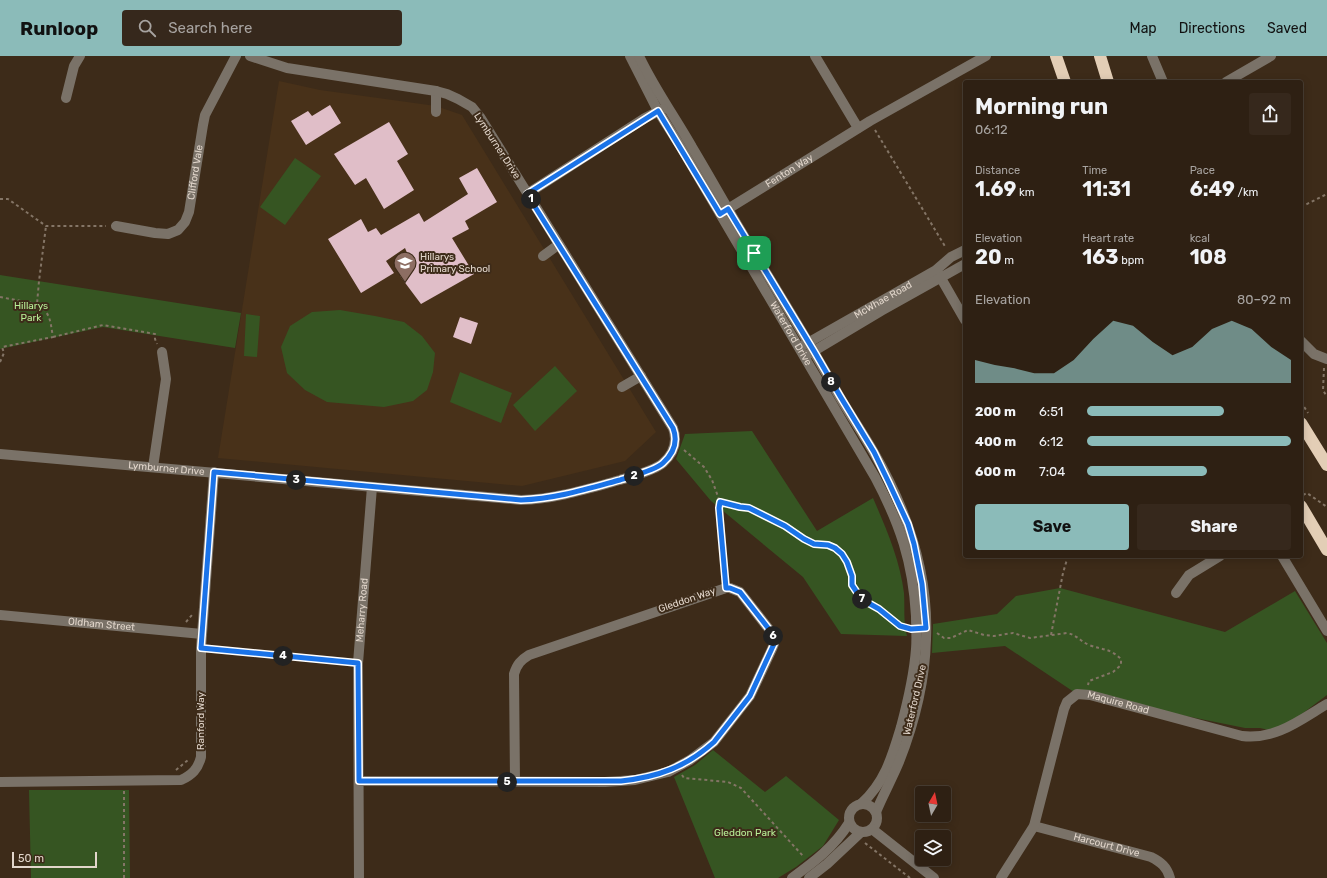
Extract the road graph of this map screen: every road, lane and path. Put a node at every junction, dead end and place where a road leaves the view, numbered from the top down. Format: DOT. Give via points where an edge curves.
graph roads {
  1 [pos="80,56"];
  2 [pos="236,56"];
  3 [pos="250,56"];
  4 [pos="630,56"];
  5 [pos="639,56"];
  6 [pos="815,56"];
  7 [pos="986,56"];
  8 [pos="1056,56"];
  9 [pos="1100,56"];
  10 [pos="1152,56"];
  11 [pos="1271,56"];
  12 [pos="1064,80"];
  13 [pos="1107,80"];
  14 [pos="1162,80"];
  15 [pos="1229,80"];
  16 [pos="436,91"];
  17 [pos="66,98"];
  18 [pos="662,109"];
  19 [pos="436,112"];
  20 [pos="870,121"];
  21 [pos="858,128"];
  22 [pos="527,194"];
  23 [pos="1327,194"];
  24 [pos="0,199"];
  25 [pos="1303,206"];
  26 [pos="724,211"];
  27 [pos="46,226"];
  28 [pos="116,226"];
  29 [pos="558,245"];
  30 [pos="963,251"];
  31 [pos="543,256"];
  32 [pos="951,257"];
  33 [pos="963,265"];
  34 [pos="938,274"];
  35 [pos="0,297"];
  36 [pos="37,304"];
  37 [pos="963,317"];
  38 [pos="53,337"];
  39 [pos="155,339"];
  40 [pos="809,342"];
  41 [pos="1303,343"];
  42 [pos="799,348"];
  43 [pos="814,351"];
  44 [pos="162,352"];
  45 [pos="804,357"];
  46 [pos="1326,359"];
  47 [pos="0,362"];
  48 [pos="641,376"];
  49 [pos="622,387"];
  50 [pos="1327,398"];
  51 [pos="1303,426"];
  52 [pos="675,444"];
  53 [pos="0,454"];
  54 [pos="1327,465"];
  55 [pos="153,467"];
  56 [pos="214,472"];
  57 [pos="372,487"];
  58 [pos="1303,495"];
  59 [pos="720,502"];
  60 [pos="1327,507"];
  61 [pos="1303,509"];
  62 [pos="1308,518"];
  63 [pos="1327,533"];
  64 [pos="1327,550"];
  65 [pos="1067,558"];
  66 [pos="1217,558"];
  67 [pos="1283,558"];
  68 [pos="726,588"];
  69 [pos="1176,593"];
  70 [pos="0,615"];
  71 [pos="921,628"];
  72 [pos="1327,630"];
  73 [pos="202,634"];
  74 [pos="1051,635"];
  75 [pos="201,648"];
  76 [pos="358,663"];
  77 [pos="1083,693"];
  78 [pos="1327,704"];
  79 [pos="191,757"];
  80 [pos="676,768"];
  81 [pos="174,771"];
  82 [pos="124,781"];
  83 [pos="359,781"];
  84 [pos="0,782"];
  85 [pos="515,782"];
  86 [pos="861,804"];
  87 [pos="876,812"];
  88 [pos="849,823"];
  89 [pos="1034,826"];
  90 [pos="872,829"];
  91 [pos="860,832"];
  92 [pos="858,844"];
  93 [pos="803,856"];
  94 [pos="124,878"];
  95 [pos="359,878"];
  96 [pos="792,878"];
  97 [pos="809,878"];
  98 [pos="910,878"];
  99 [pos="934,878"];
  100 [pos="1001,878"];
  101 [pos="1170,878"];
  1 -- 17 [label="street" via="74,66"];
  2 -- 28 [label="street, Clifford Vale" via="206,115 192,198 185,222 178,230 168,234 154,234"];
  3 -- 16 [label="street, Lymburner Drive" via="287,68"];
  4 -- 18 [label="street, Waterford Drive"];
  5 -- 18 [label="street, Waterford Drive"];
  6 -- 21 [label="street"];
  7 -- 20 [label="street, Fenton Way"];
  8 -- 12 [label="highway"];
  9 -- 13 [label="highway"];
  10 -- 14 [label="street"];
  11 -- 15 [label="street"];
  16 -- 19 [label="street"];
  16 -- 22 [label="street, Lymburner Drive" via="472,108 484,123"];
  18 -- 22 [label="street"];
  18 -- 26 [label="street, Waterford Drive" via="691,145"];
  20 -- 21 [label="street, Fenton Way"];
  20 -- 32 [label="path"];
  21 -- 26 [label="street, Fenton Way"];
  22 -- 29 [label="street, Lymburner Drive"];
  23 -- 25 [label="path"];
  24 -- 27 [label="path" via="8,199"];
  26 -- 40 [label="street, Waterford Drive"];
  26 -- 42 [label="street, Waterford Drive"];
  27 -- 28 [label="path"];
  27 -- 36 [label="path"];
  29 -- 31 [label="street"];
  29 -- 48 [label="street, Lymburner Drive"];
  30 -- 32 [label="street, McWhae Road"];
  32 -- 34 [label="street, McWhae Road"];
  33 -- 34 [label="street, McWhae Road"];
  34 -- 37 [label="street"];
  34 -- 40 [label="street, McWhae Road"];
  34 -- 43 [label="street, McWhae Road"];
  35 -- 36 [label="path"];
  36 -- 38 [label="path" via="49,315"];
  38 -- 39 [label="path" via="103,326 155,334"];
  38 -- 47 [label="path" via="2,347 4,353"];
  40 -- 42 [label="street, McWhae Road"];
  40 -- 43 [label="street, Waterford Drive"];
  41 -- 46 [label="street" via="1314,354"];
  42 -- 45 [label="street, Waterford Drive"];
  43 -- 45 [label="street, McWhae Road"];
  43 -- 71 [label="street, Waterford Drive" via="874,452 908,524 920,566 926,611"];
  44 -- 55 [label="street" via="166,379"];
  45 -- 71 [label="street, Waterford Drive" via="875,477 896,523 909,562"];
  46 -- 50 [label="path" via="1323,390"];
  48 -- 49 [label="street"];
  48 -- 52 [label="street, Lymburner Drive" via="673,428"];
  51 -- 54 [label="highway"];
  52 -- 57 [label="street, Lymburner Drive" via="662,464 652,469 635,476 551,498 521,500"];
  52 -- 59 [label="path" via="704,467"];
  53 -- 55 [label="street, Lymburner Drive"];
  55 -- 56 [label="street, Lymburner Drive"];
  56 -- 57 [label="street, Lymburner Drive"];
  56 -- 73 [label="street, Ranford Way"];
  57 -- 76 [label="street, Meharry Road"];
  58 -- 60 [label="path" via="1308,493"];
  59 -- 68 [label="path"];
  59 -- 71 [label="path" via="749,508 814,544 835,548 847,562 852,585 860,597 900,626"];
  61 -- 62 [label="highway"];
  62 -- 63 [label="highway"];
  62 -- 64 [label="highway"];
  65 -- 74 [label="path"];
  66 -- 69 [label="street" via="1189,574"];
  67 -- 72 [label="street"];
  68 -- 80 [label="street, Gleddon Way" via="740,592 772,633 774,644 744,705 714,742"];
  68 -- 85 [label="street, Gleddon Way" via="522,659 514,674"];
  70 -- 73 [label="street, Oldham Street"];
  71 -- 74 [label="path" via="933,628 944,638 951,638 968,630 994,636 1013,633 1030,638"];
  71 -- 86 [label="street, Waterford Drive" via="911,686 894,749 886,772"];
  71 -- 87 [label="street, Waterford Drive" via="924,665 914,715 899,760"];
  73 -- 75 [label="street, Ranford Way"];
  74 -- 77 [label="path" via="1071,634 1088,645 1114,652 1121,658 1121,665 1114,672 1090,681"];
  75 -- 76 [label="path"];
  75 -- 82 [label="street, Ranford Way" via="201,757 194,772 181,780"];
  76 -- 83 [label="street, Meharry Road"];
  77 -- 78 [label="street, Maquire Road" via="1252,737 1284,730"];
  77 -- 89 [label="street, Maquire Road" via="1072,697 1064,709"];
  79 -- 81 [label="path"];
  80 -- 85 [label="street, Gleddon Way" via="635,780"];
  80 -- 93 [label="path" via="684,778 728,782 741,788"];
  82 -- 84 [label="street, Ranford Way"];
  82 -- 94 [label="path"];
  83 -- 85 [label="street, Gleddon Way"];
  83 -- 95 [label="street, Meharry Road"];
  86 -- 87 [label="street" via="870,806"];
  86 -- 88 [label="street" via="850,810"];
  87 -- 90 [label="street" via="877,822"];
  88 -- 91 [label="street" via="853,829"];
  88 -- 96 [label="street" via="831,847"];
  89 -- 100 [label="street, Maquire Road"];
  89 -- 101 [label="street, Harcourt Drive" via="1151,857 1168,870"];
  90 -- 91 [label="street"];
  90 -- 99 [label="street"];
  91 -- 97 [label="street"];
  92 -- 98 [label="path" via="865,842"];
}
